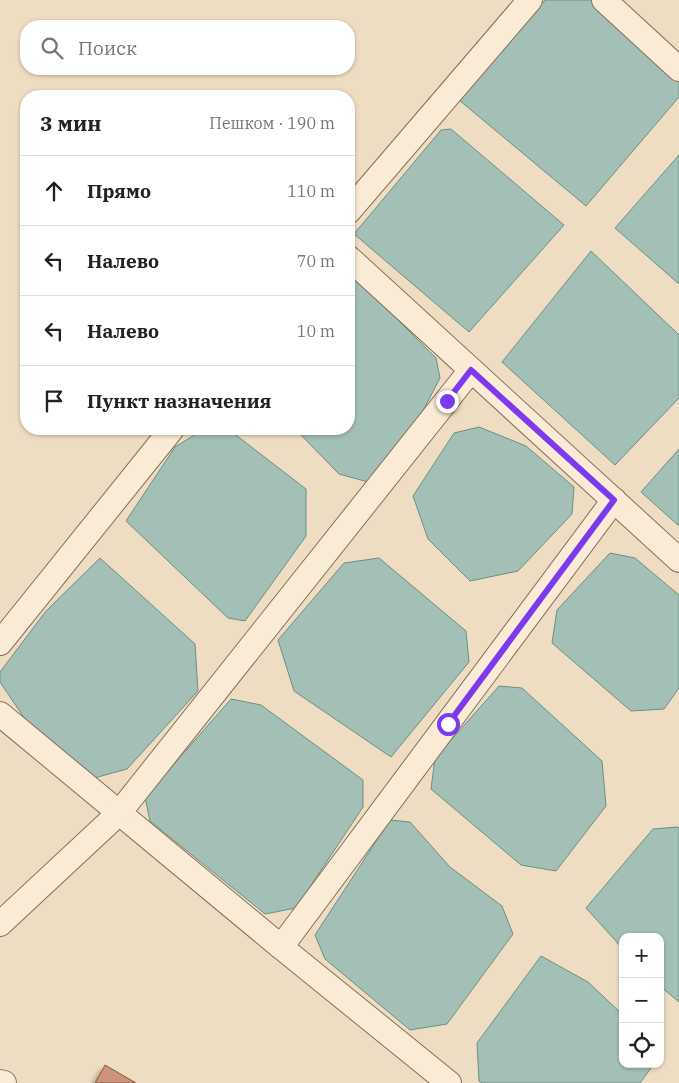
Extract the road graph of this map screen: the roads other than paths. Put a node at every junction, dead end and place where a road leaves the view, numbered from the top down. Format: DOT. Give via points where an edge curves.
graph roads {
  1 [pos="530,0"];
  2 [pos="604,0"];
  3 [pos="679,69"];
  4 [pos="355,203"];
  5 [pos="355,264"];
  6 [pos="471,370"];
  7 [pos="167,435"];
  8 [pos="614,500"];
  9 [pos="679,560"];
  10 [pos="0,643"];
  11 [pos="0,714"];
  12 [pos="119,813"];
  13 [pos="0,924"];
  14 [pos="281,947"];
  15 [pos="0,1082"];
  16 [pos="4,1083"];
  17 [pos="449,1083"];
  1 -- 4 [label="lane"];
  2 -- 3 [label="lane"];
  5 -- 6 [label="lane"];
  6 -- 8 [label="lane"];
  6 -- 12 [label="lane"];
  7 -- 10 [label="lane"];
  8 -- 9 [label="lane"];
  8 -- 14 [label="lane"];
  11 -- 12 [label="lane"];
  12 -- 13 [label="lane"];
  12 -- 14 [label="lane"];
  14 -- 17 [label="lane"];
  15 -- 16 [label="lane"];
}
